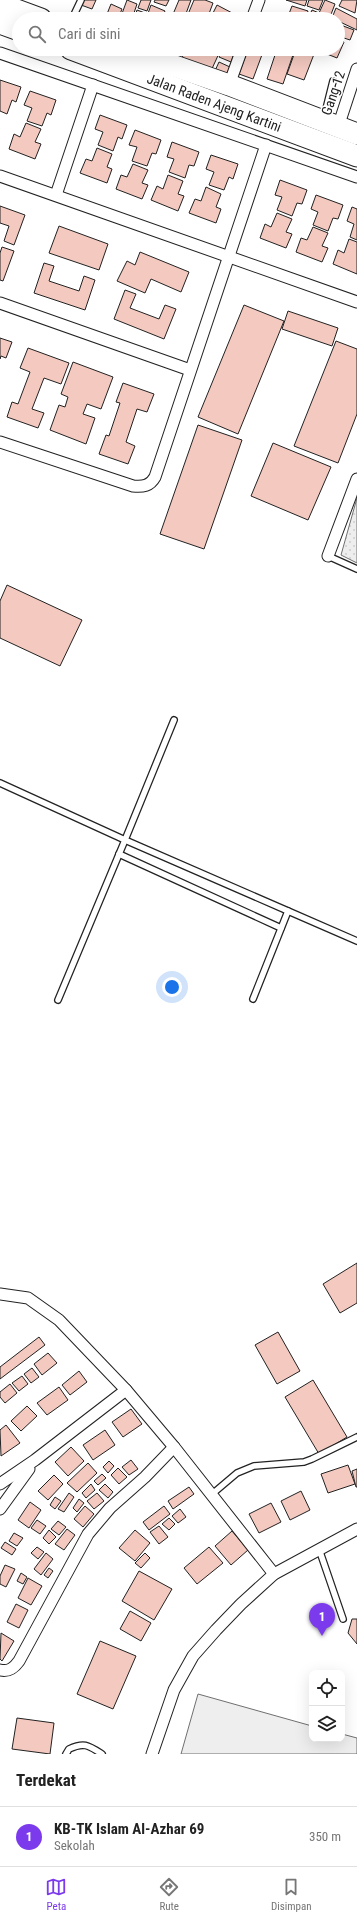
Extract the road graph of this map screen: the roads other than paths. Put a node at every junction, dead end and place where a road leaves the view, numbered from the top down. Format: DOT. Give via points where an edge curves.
graph roads {
  1 [pos="81,0"];
  2 [pos="258,0"];
  3 [pos="1,8"];
  4 [pos="16,12"];
  5 [pos="75,12"];
  6 [pos="254,12"];
  7 [pos="12,21"];
  8 [pos="0,53"];
  9 [pos="90,56"];
  10 [pos="146,56"];
  11 [pos="239,56"];
  12 [pos="357,69"];
  13 [pos="333,81"];
  14 [pos="93,85"];
  15 [pos="229,85"];
  16 [pos="330,124"];
  17 [pos="357,134"];
  18 [pos="266,145"];
  19 [pos="357,156"];
  20 [pos="0,176"];
  21 [pos="357,177"];
  22 [pos="56,195"];
  23 [pos="227,256"];
  24 [pos="357,302"];
  25 [pos="0,303"];
  26 [pos="190,370"];
  27 [pos="0,442"];
  28 [pos="357,479"];
  29 [pos="328,556"];
  30 [pos="357,569"];
  31 [pos="174,720"];
  32 [pos="0,783"];
  33 [pos="125,840"];
  34 [pos="119,854"];
  35 [pos="288,911"];
  36 [pos="281,928"];
  37 [pos="357,941"];
  38 [pos="253,999"];
  39 [pos="58,1000"];
  40 [pos="0,1294"];
  41 [pos="126,1390"];
  42 [pos="357,1437"];
  43 [pos="174,1447"];
  44 [pos="35,1460"];
  45 [pos="0,1484"];
  46 [pos="211,1495"];
  47 [pos="0,1509"];
  48 [pos="357,1529"];
  49 [pos="319,1549"];
  50 [pos="274,1574"];
  51 [pos="343,1619"];
  52 [pos="0,1670"];
  53 [pos="66,1754"];
  54 [pos="102,1754"];
  55 [pos="152,1754"];
  1 -- 5 [label="lane"];
  2 -- 6 [label="street"];
  3 -- 4 [label="highway"];
  3 -- 7 [label="highway"];
  8 -- 14 [label="street"];
  9 -- 19 [label="highway, Jalan Raden Ajeng Kartini"];
  10 -- 15 [label="highway, Jalan Raden Ajeng Kartini"];
  11 -- 15 [label="street"];
  12 -- 16 [label="street, Gang 12"];
  13 -- 16 [label="lane"];
  14 -- 18 [label="street"];
  14 -- 22 [label="street"];
  15 -- 16 [label="highway, Jalan Raden Ajeng Kartini"];
  16 -- 17 [label="highway, Jalan Raden Ajeng Kartini"];
  18 -- 21 [label="street"];
  18 -- 23 [label="street"];
  20 -- 22 [label="street"];
  22 -- 23 [label="street"];
  23 -- 24 [label="street"];
  23 -- 26 [label="street"];
  25 -- 26 [label="street"];
  26 -- 27 [label="street" via="155,477 151,483 141,487"];
  28 -- 29 [label="street"];
  29 -- 30 [label="lane"];
  31 -- 33 [label="lane"];
  32 -- 33 [label="lane"];
  33 -- 34 [label="lane"];
  33 -- 35 [label="lane"];
  34 -- 36 [label="lane"];
  34 -- 39 [label="lane"];
  35 -- 36 [label="lane"];
  35 -- 37 [label="lane"];
  36 -- 38 [label="lane"];
  40 -- 41 [label="street" via="28,1298 59,1320"];
  41 -- 43 [label="street"];
  41 -- 44 [label="street"];
  42 -- 46 [label="lane" via="308,1460 254,1466 237,1473"];
  43 -- 46 [label="street"];
  43 -- 52 [label="street" via="110,1508 88,1534 19,1661 10,1670"];
  44 -- 45 [label="street"];
  44 -- 47 [label="street"];
  46 -- 50 [label="street"];
  48 -- 49 [label="street"];
  49 -- 50 [label="street"];
  49 -- 51 [label="lane"];
  50 -- 55 [label="street" via="241,1604 193,1656 174,1690"];
  53 -- 54 [label="lane" via="69,1749 80,1744 91,1746"];
}
